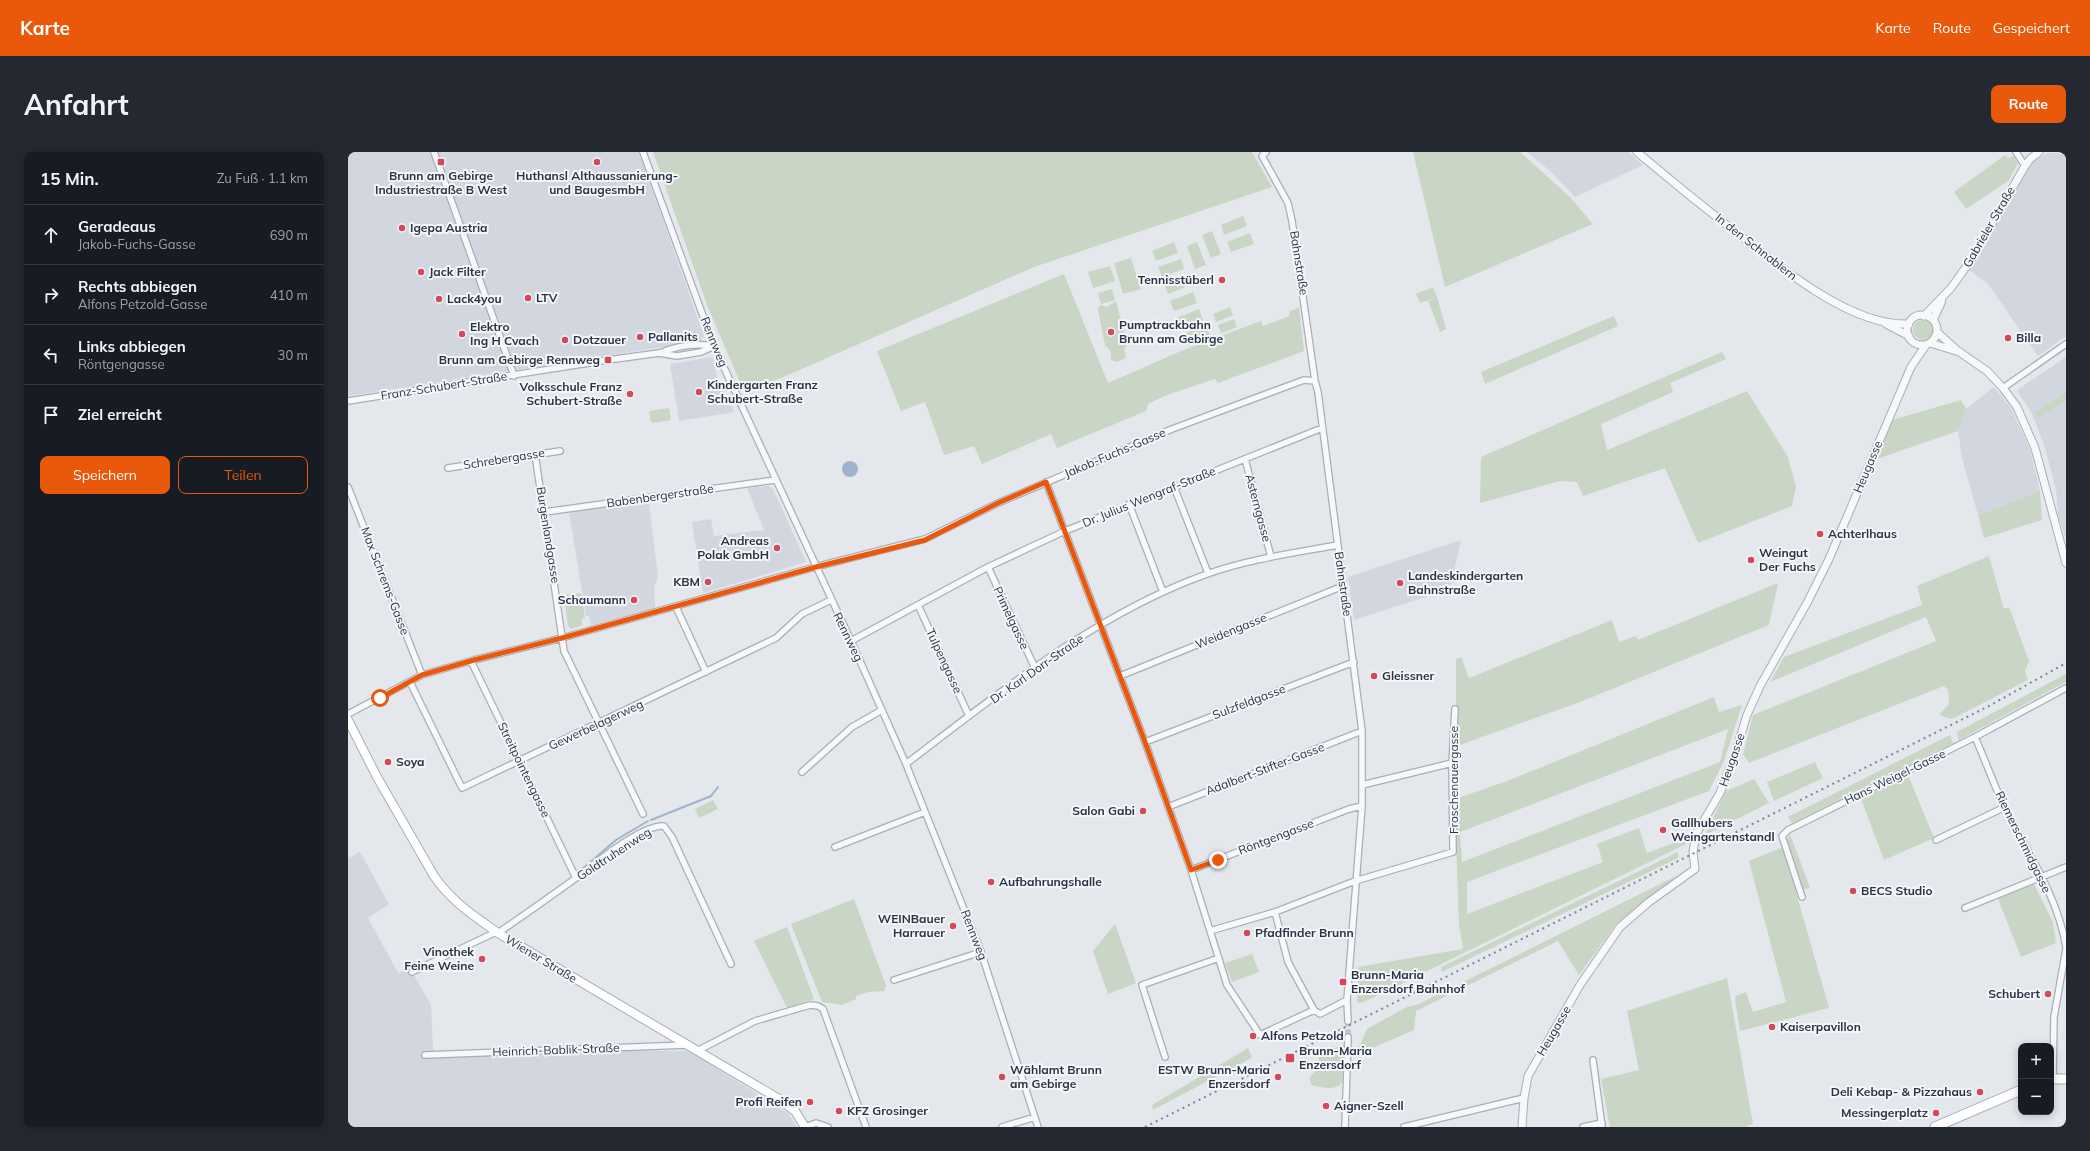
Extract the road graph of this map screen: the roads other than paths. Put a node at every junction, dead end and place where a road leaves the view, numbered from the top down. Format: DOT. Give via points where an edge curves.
graph roads {
  1 [pos="434,152"];
  2 [pos="644,152"];
  3 [pos="1637,152"];
  4 [pos="2016,152"];
  5 [pos="2037,153"];
  6 [pos="1264,154"];
  7 [pos="2025,166"];
  8 [pos="1942,298"];
  9 [pos="1924,316"];
  10 [pos="1933,320"];
  11 [pos="1886,324"];
  12 [pos="1909,324"];
  13 [pos="1937,332"];
  14 [pos="1909,336"];
  15 [pos="1915,343"];
  16 [pos="1928,344"];
  17 [pos="2066,344"];
  18 [pos="714,346"];
  19 [pos="1958,351"];
  20 [pos="1914,361"];
  21 [pos="514,376"];
  22 [pos="1315,381"];
  23 [pos="2003,388"];
  24 [pos="348,401"];
  25 [pos="1322,428"];
  26 [pos="560,450"];
  27 [pos="535,454"];
  28 [pos="1245,459"];
  29 [pos="448,468"];
  30 [pos="775,480"];
  31 [pos="1046,482"];
  32 [pos="1174,486"];
  33 [pos="348,487"];
  34 [pos="1129,504"];
  35 [pos="544,512"];
  36 [pos="1065,531"];
  37 [pos="1338,545"];
  38 [pos="1271,557"];
  39 [pos="2066,563"];
  40 [pos="816,567"];
  41 [pos="988,567"];
  42 [pos="1208,574"];
  43 [pos="1343,586"];
  44 [pos="1163,592"];
  45 [pos="831,600"];
  46 [pos="918,605"];
  47 [pos="676,607"];
  48 [pos="1101,625"];
  49 [pos="562,638"];
  50 [pos="851,641"];
  51 [pos="471,661"];
  52 [pos="1354,662"];
  53 [pos="1035,668"];
  54 [pos="706,672"];
  55 [pos="422,675"];
  56 [pos="1120,676"];
  57 [pos="410,682"];
  58 [pos="2066,688"];
  59 [pos="1455,709"];
  60 [pos="882,710"];
  61 [pos="348,714"];
  62 [pos="969,716"];
  63 [pos="348,720"];
  64 [pos="599,724"];
  65 [pos="1362,731"];
  66 [pos="1975,737"];
  67 [pos="1145,742"];
  68 [pos="519,761"];
  69 [pos="1452,763"];
  70 [pos="906,764"];
  71 [pos="802,772"];
  72 [pos="1362,785"];
  73 [pos="1362,806"];
  74 [pos="1168,807"];
  75 [pos="2005,807"];
  76 [pos="925,812"];
  77 [pos="643,814"];
  78 [pos="1936,840"];
  79 [pos="835,847"];
  80 [pos="2066,867"];
  81 [pos="1191,870"];
  82 [pos="2041,877"];
  83 [pos="576,878"];
  84 [pos="1356,881"];
  85 [pos="1802,897"];
  86 [pos="1965,908"];
  87 [pos="1275,912"];
  88 [pos="1210,931"];
  89 [pos="497,932"];
  90 [pos="2066,948"];
  91 [pos="981,952"];
  92 [pos="1219,958"];
  93 [pos="731,964"];
  94 [pos="412,972"];
  95 [pos="894,980"];
  96 [pos="1347,1000"];
  97 [pos="1314,1010"];
  98 [pos="1348,1021"];
  99 [pos="1348,1037"];
  100 [pos="2053,1043"];
  101 [pos="687,1045"];
  102 [pos="697,1051"];
  103 [pos="425,1055"];
  104 [pos="1165,1057"];
  105 [pos="1593,1060"];
  106 [pos="2054,1078"];
  107 [pos="2066,1079"];
  108 [pos="2018,1091"];
  109 [pos="1524,1098"];
  110 [pos="1035,1117"];
  111 [pos="1602,1125"];
  112 [pos="805,1127"];
  113 [pos="828,1127"];
  114 [pos="866,1127"];
  115 [pos="1002,1127"];
  116 [pos="1038,1127"];
  117 [pos="1345,1127"];
  118 [pos="1404,1127"];
  119 [pos="1522,1127"];
  120 [pos="1583,1127"];
  121 [pos="1935,1127"];
  1 -- 21 [label="street"];
  2 -- 18 [label="street, Rennweg"];
  3 -- 11 [label="street, In den Schnablern" via="1797,279 1838,304"];
  4 -- 7 [label="street"];
  5 -- 7 [label="street, Gabrieler Straße"];
  6 -- 22 [label="street, Bahnstraße" via="1288,203 1306,308"];
  7 -- 8 [label="street, Gabrieler Straße" via="1971,260"];
  8 -- 9 [label="street, Gabrieler Straße"];
  8 -- 10 [label="street, Gabrieler Straße"];
  9 -- 10 [label="street"];
  9 -- 12 [label="street" via="1915,317"];
  10 -- 13 [label="street"];
  11 -- 12 [label="street, In den Schnablern"];
  11 -- 14 [label="street, In den Schnablern"];
  12 -- 14 [label="street"];
  13 -- 16 [label="street"];
  13 -- 19 [label="street"];
  14 -- 15 [label="street"];
  15 -- 16 [label="street"];
  15 -- 20 [label="street, Heugasse"];
  16 -- 19 [label="street"];
  16 -- 20 [label="street, Heugasse"];
  17 -- 23 [label="street"];
  18 -- 21 [label="street, Franz-Schubert-Straße" via="701,352 677,356 659,353"];
  18 -- 30 [label="street, Rennweg"];
  19 -- 23 [label="street" via="1987,371"];
  20 -- 109 [label="street, Heugasse" via="1829,559 1747,715 1720,793 1696,834 1694,869 1620,927 1580,985 1551,1034 1528,1076"];
  21 -- 24 [label="street, Franz-Schubert-Straße"];
  22 -- 25 [label="street, Bahnstraße"];
  22 -- 31 [label="street, Jakob-Fuchs-Gasse" via="1304,380 1179,426"];
  23 -- 39 [label="street" via="2020,413 2035,448"];
  25 -- 28 [label="street, Dr. Julius Wengraf-Straße"];
  25 -- 37 [label="street, Bahnstraße"];
  26 -- 27 [label="street, Schrebergasse"];
  27 -- 29 [label="street, Schrebergasse"];
  27 -- 35 [label="street, Burgenlandgasse"];
  28 -- 32 [label="street, Dr. Julius Wengraf-Straße"];
  28 -- 38 [label="street, Asterngasse"];
  30 -- 35 [label="street, Babenbergerstraße"];
  30 -- 40 [label="street, Rennweg"];
  31 -- 36 [label="street"];
  31 -- 40 [label="street, Jakob-Fuchs-Gasse" via="925,540"];
  32 -- 34 [label="street, Dr. Julius Wengraf-Straße"];
  32 -- 42 [label="street"];
  33 -- 55 [label="street, Max Schrems-Gasse"];
  34 -- 36 [label="street, Dr. Julius Wengraf-Straße"];
  34 -- 44 [label="street"];
  35 -- 49 [label="street, Burgenlandgasse" via="563,629"];
  36 -- 41 [label="street, Dr. Julius Wengraf-Straße"];
  36 -- 48 [label="street"];
  37 -- 38 [label="street, Dr. Karl Dorr-Straße"];
  37 -- 43 [label="street, Bahnstraße"];
  38 -- 42 [label="street, Dr. Karl Dorr-Straße"];
  40 -- 45 [label="street, Rennweg"];
  40 -- 47 [label="street, Jakob-Fuchs-Gasse"];
  41 -- 46 [label="street, Dr. Julius Wengraf-Straße"];
  41 -- 53 [label="street, Primelgasse"];
  42 -- 44 [label="street, Dr. Karl Dorr-Straße"];
  43 -- 52 [label="street, Bahnstraße"];
  43 -- 56 [label="street, Weidengasse"];
  44 -- 48 [label="street, Dr. Karl Dorr-Straße"];
  45 -- 50 [label="street, Rennweg"];
  45 -- 54 [label="street, Gewerbelagerweg" via="802,614 776,638"];
  46 -- 50 [label="street, Dr. Julius Wengraf-Straße"];
  46 -- 62 [label="street, Tulpengasse"];
  47 -- 49 [label="street, Jakob-Fuchs-Gasse"];
  47 -- 54 [label="street"];
  48 -- 53 [label="street, Dr. Karl Dorr-Straße"];
  48 -- 56 [label="street"];
  49 -- 51 [label="street, Jakob-Fuchs-Gasse"];
  49 -- 64 [label="street, Burgenlandgasse" via="564,651"];
  50 -- 60 [label="street, Rennweg"];
  51 -- 55 [label="street, Jakob-Fuchs-Gasse"];
  51 -- 68 [label="street, Streitpointengasse"];
  52 -- 65 [label="street, Bahnstraße"];
  52 -- 67 [label="street, Sulzfeldgasse"];
  53 -- 62 [label="street, Dr. Karl Dorr-Straße"];
  54 -- 64 [label="street, Gewerbelagerweg"];
  55 -- 57 [label="street, Jakob-Fuchs-Gasse"];
  56 -- 67 [label="street"];
  57 -- 61 [label="street, Jakob-Fuchs-Gasse"];
  57 -- 68 [label="street, Gewerbelagerweg" via="462,788"];
  58 -- 66 [label="street, Hans Weigel-Gasse"];
  59 -- 69 [label="street, Froschenauergasse"];
  60 -- 70 [label="street, Rennweg"];
  60 -- 71 [label="street" via="852,727"];
  62 -- 70 [label="street, Dr. Karl Dorr-Straße"];
  63 -- 89 [label="main road, Wiener Straße" via="377,777 441,886 463,909"];
  64 -- 68 [label="street, Gewerbelagerweg"];
  64 -- 77 [label="street, Burgenlandgasse"];
  65 -- 72 [label="street, Bahnstraße"];
  65 -- 74 [label="street, Adalbert-Stifter-Gasse"];
  66 -- 75 [label="street, Riemerschmidgasse"];
  66 -- 85 [label="street, Hans Weigel-Gasse" via="1785,832 1782,836"];
  67 -- 74 [label="street"];
  68 -- 83 [label="street, Streitpointengasse"];
  69 -- 72 [label="street"];
  69 -- 84 [label="street, Froschenauergasse" via="1453,852"];
  70 -- 76 [label="street, Rennweg"];
  72 -- 73 [label="street, Bahnstraße"];
  73 -- 81 [label="street, Röntgengasse"];
  73 -- 84 [label="street, Bahnstraße"];
  74 -- 81 [label="street"];
  75 -- 78 [label="street"];
  75 -- 82 [label="street, Riemerschmidgasse"];
  76 -- 79 [label="street"];
  76 -- 91 [label="street, Rennweg"];
  80 -- 82 [label="street"];
  81 -- 88 [label="street"];
  82 -- 86 [label="street"];
  82 -- 90 [label="street, Riemerschmidgasse" via="2056,909"];
  83 -- 89 [label="street, Goldtruhenweg"];
  83 -- 93 [label="street, Goldtruhenweg" via="642,832 664,826 672,837"];
  84 -- 87 [label="street"];
  84 -- 96 [label="street, Bahnstraße"];
  87 -- 88 [label="street"];
  87 -- 97 [label="street" via="1288,962"];
  88 -- 92 [label="street"];
  89 -- 94 [label="street, Goldtruhenweg"];
  89 -- 101 [label="main road, Wiener Straße"];
  90 -- 100 [label="street, Riemerschmidgasse" via="2054,1017"];
  91 -- 95 [label="street"];
  91 -- 110 [label="street, Rennweg"];
  92 -- 97 [label="street" via="1227,985 1260,1035"];
  92 -- 104 [label="street" via="1142,985"];
  96 -- 97 [label="street" via="1320,1014"];
  96 -- 98 [label="street, Bahnstraße"];
  99 -- 117 [label="street"];
  101 -- 102 [label="main road, Wiener Straße"];
  101 -- 103 [label="street, Heinrich-Bablik-Straße"];
  102 -- 112 [label="main road, Wiener Straße" via="790,1106 800,1116"];
  102 -- 114 [label="street" via="760,1020 810,1005 818,1006 823,1009"];
  105 -- 111 [label="street"];
  106 -- 107 [label="main road"];
  108 -- 121 [label="main road"];
  109 -- 118 [label="street"];
  109 -- 119 [label="street, Heugasse"];
  110 -- 115 [label="street"];
  110 -- 116 [label="street, Rennweg"];
  111 -- 120 [label="street"];
  112 -- 113 [label="street, Wiener Straße" via="816,1123"];
}
